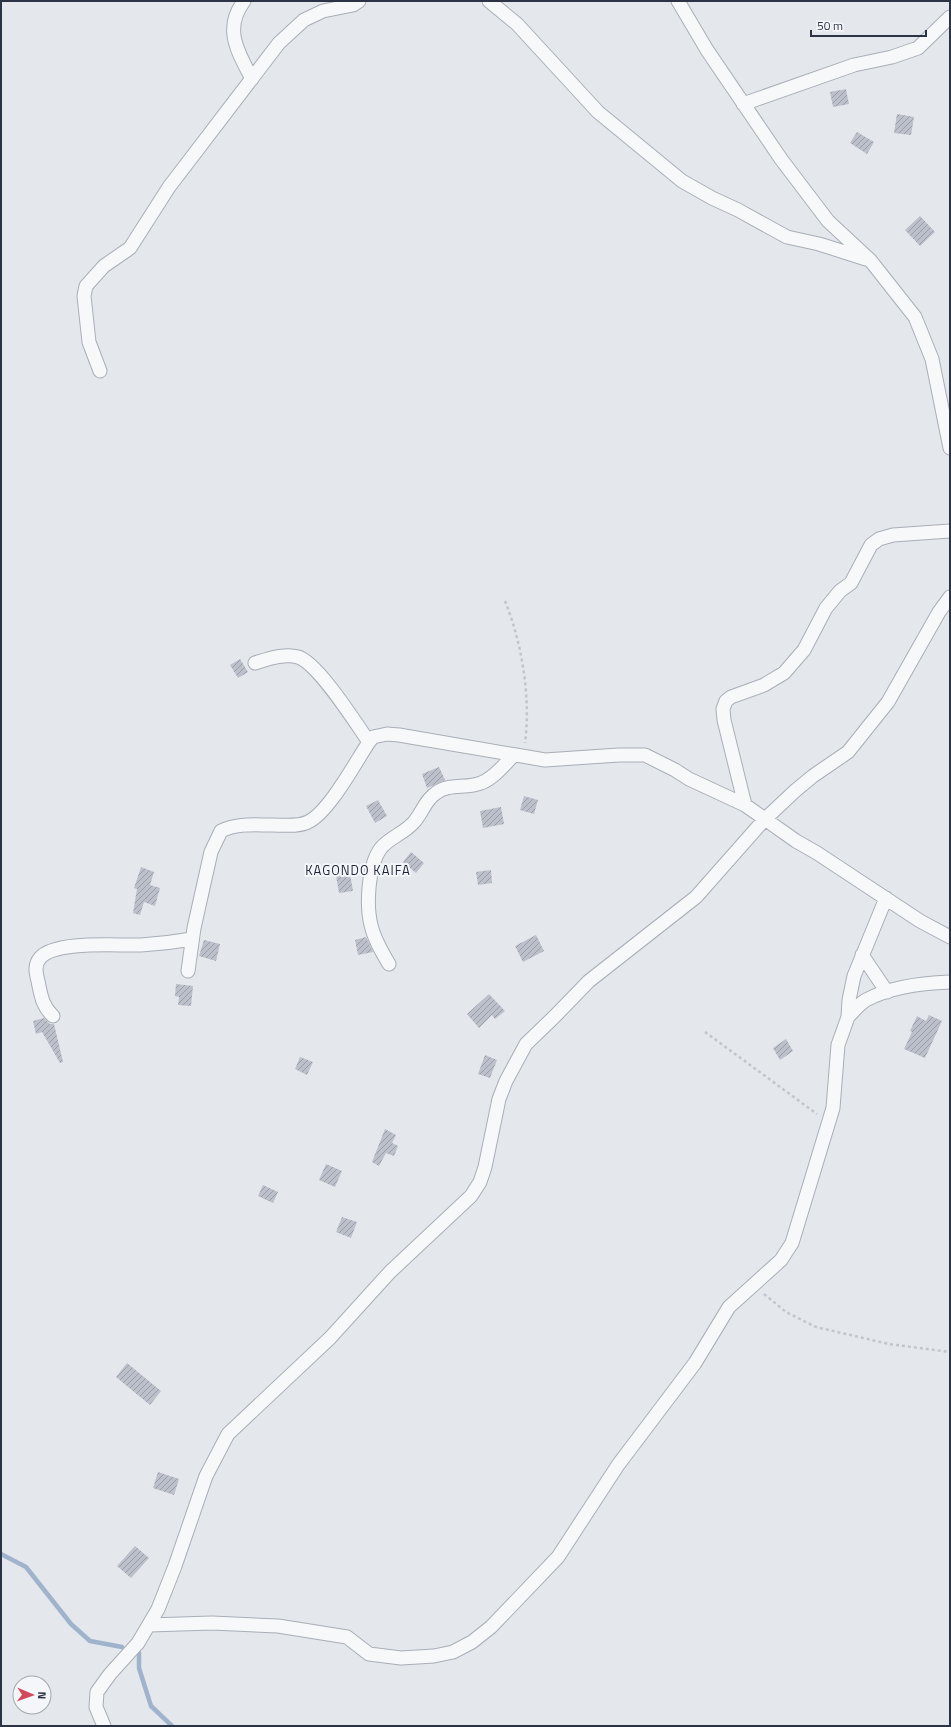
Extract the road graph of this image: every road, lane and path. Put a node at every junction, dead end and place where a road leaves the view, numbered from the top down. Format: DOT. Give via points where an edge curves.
graph roads {
  1 [pos="244,1"];
  2 [pos="359,1"];
  3 [pos="489,1"];
  4 [pos="678,1"];
  5 [pos="950,17"];
  6 [pos="252,79"];
  7 [pos="743,104"];
  8 [pos="870,260"];
  9 [pos="100,371"];
  10 [pos="950,448"];
  11 [pos="950,532"];
  12 [pos="950,597"];
  13 [pos="505,601"];
  14 [pos="255,663"];
  15 [pos="368,742"];
  16 [pos="518,757"];
  17 [pos="745,805"];
  18 [pos="764,820"];
  19 [pos="886,898"];
  20 [pos="950,937"];
  21 [pos="192,939"];
  22 [pos="862,955"];
  23 [pos="389,964"];
  24 [pos="188,972"];
  25 [pos="950,982"];
  26 [pos="887,992"];
  27 [pos="53,1016"];
  28 [pos="848,1017"];
  29 [pos="705,1032"];
  30 [pos="829,1121"];
  31 [pos="753,1285"];
  32 [pos="950,1352"];
  33 [pos="148,1625"];
  34 [pos="104,1726"];
  1 -- 6 [label="street" via="236,12 234,41"];
  2 -- 6 [label="street" via="353,5 323,11 304,20 279,43"];
  3 -- 8 [label="street" via="517,24 598,112 682,181 787,237"];
  4 -- 7 [label="street"];
  5 -- 7 [label="street" via="918,48 854,66"];
  6 -- 9 [label="street" via="169,188 130,248 104,266 86,286 84,296 89,342"];
  7 -- 8 [label="street" via="828,221"];
  8 -- 10 [label="street" via="915,317 932,359"];
  11 -- 17 [label="street" via="879,538 871,546 851,582 826,608 804,650 784,673 764,685 726,701 723,709 724,720"];
  12 -- 18 [label="street" via="888,702 848,752 813,776"];
  13 -- 16 [label="path" via="524,678 527,719"];
  14 -- 15 [label="street" via="274,657 296,656 305,660 321,674"];
  15 -- 16 [label="street" via="373,737 399,734"];
  15 -- 21 [label="street" via="333,797 317,816 307,823 237,825 221,831 211,852"];
  16 -- 17 [label="street" via="545,760 645,755"];
  16 -- 23 [label="street" via="481,783 450,787 435,793 416,821 381,849 375,860 369,884 369,909 371,925"];
  17 -- 18 [label="street"];
  18 -- 19 [label="street"];
  18 -- 33 [label="street" via="696,898 589,981 526,1044 499,1100 485,1167 480,1182 471,1196 390,1272 330,1338 228,1434 206,1476 175,1566 158,1609"];
  19 -- 20 [label="street"];
  19 -- 22 [label="street"];
  21 -- 24 [label="street"];
  21 -- 27 [label="street" via="139,945 90,945 58,948 47,952 40,957 36,970 42,1000"];
  22 -- 26 [label="street"];
  22 -- 28 [label="street" via="853,982"];
  25 -- 26 [label="street" via="918,985"];
  26 -- 28 [label="street" via="867,1000"];
  28 -- 30 [label="street" via="838,1045 833,1108"];
  29 -- 30 [label="path" via="799,1102"];
  30 -- 31 [label="street" via="792,1243 781,1260"];
  31 -- 32 [label="path" via="786,1312 816,1327 889,1344"];
  31 -- 33 [label="street" via="729,1307 695,1363 618,1465 558,1557 491,1627 472,1642 453,1652 401,1658 369,1654 347,1636 278,1626 212,1623"];
  33 -- 34 [label="street" via="138,1643 97,1692 96,1707"];
}
